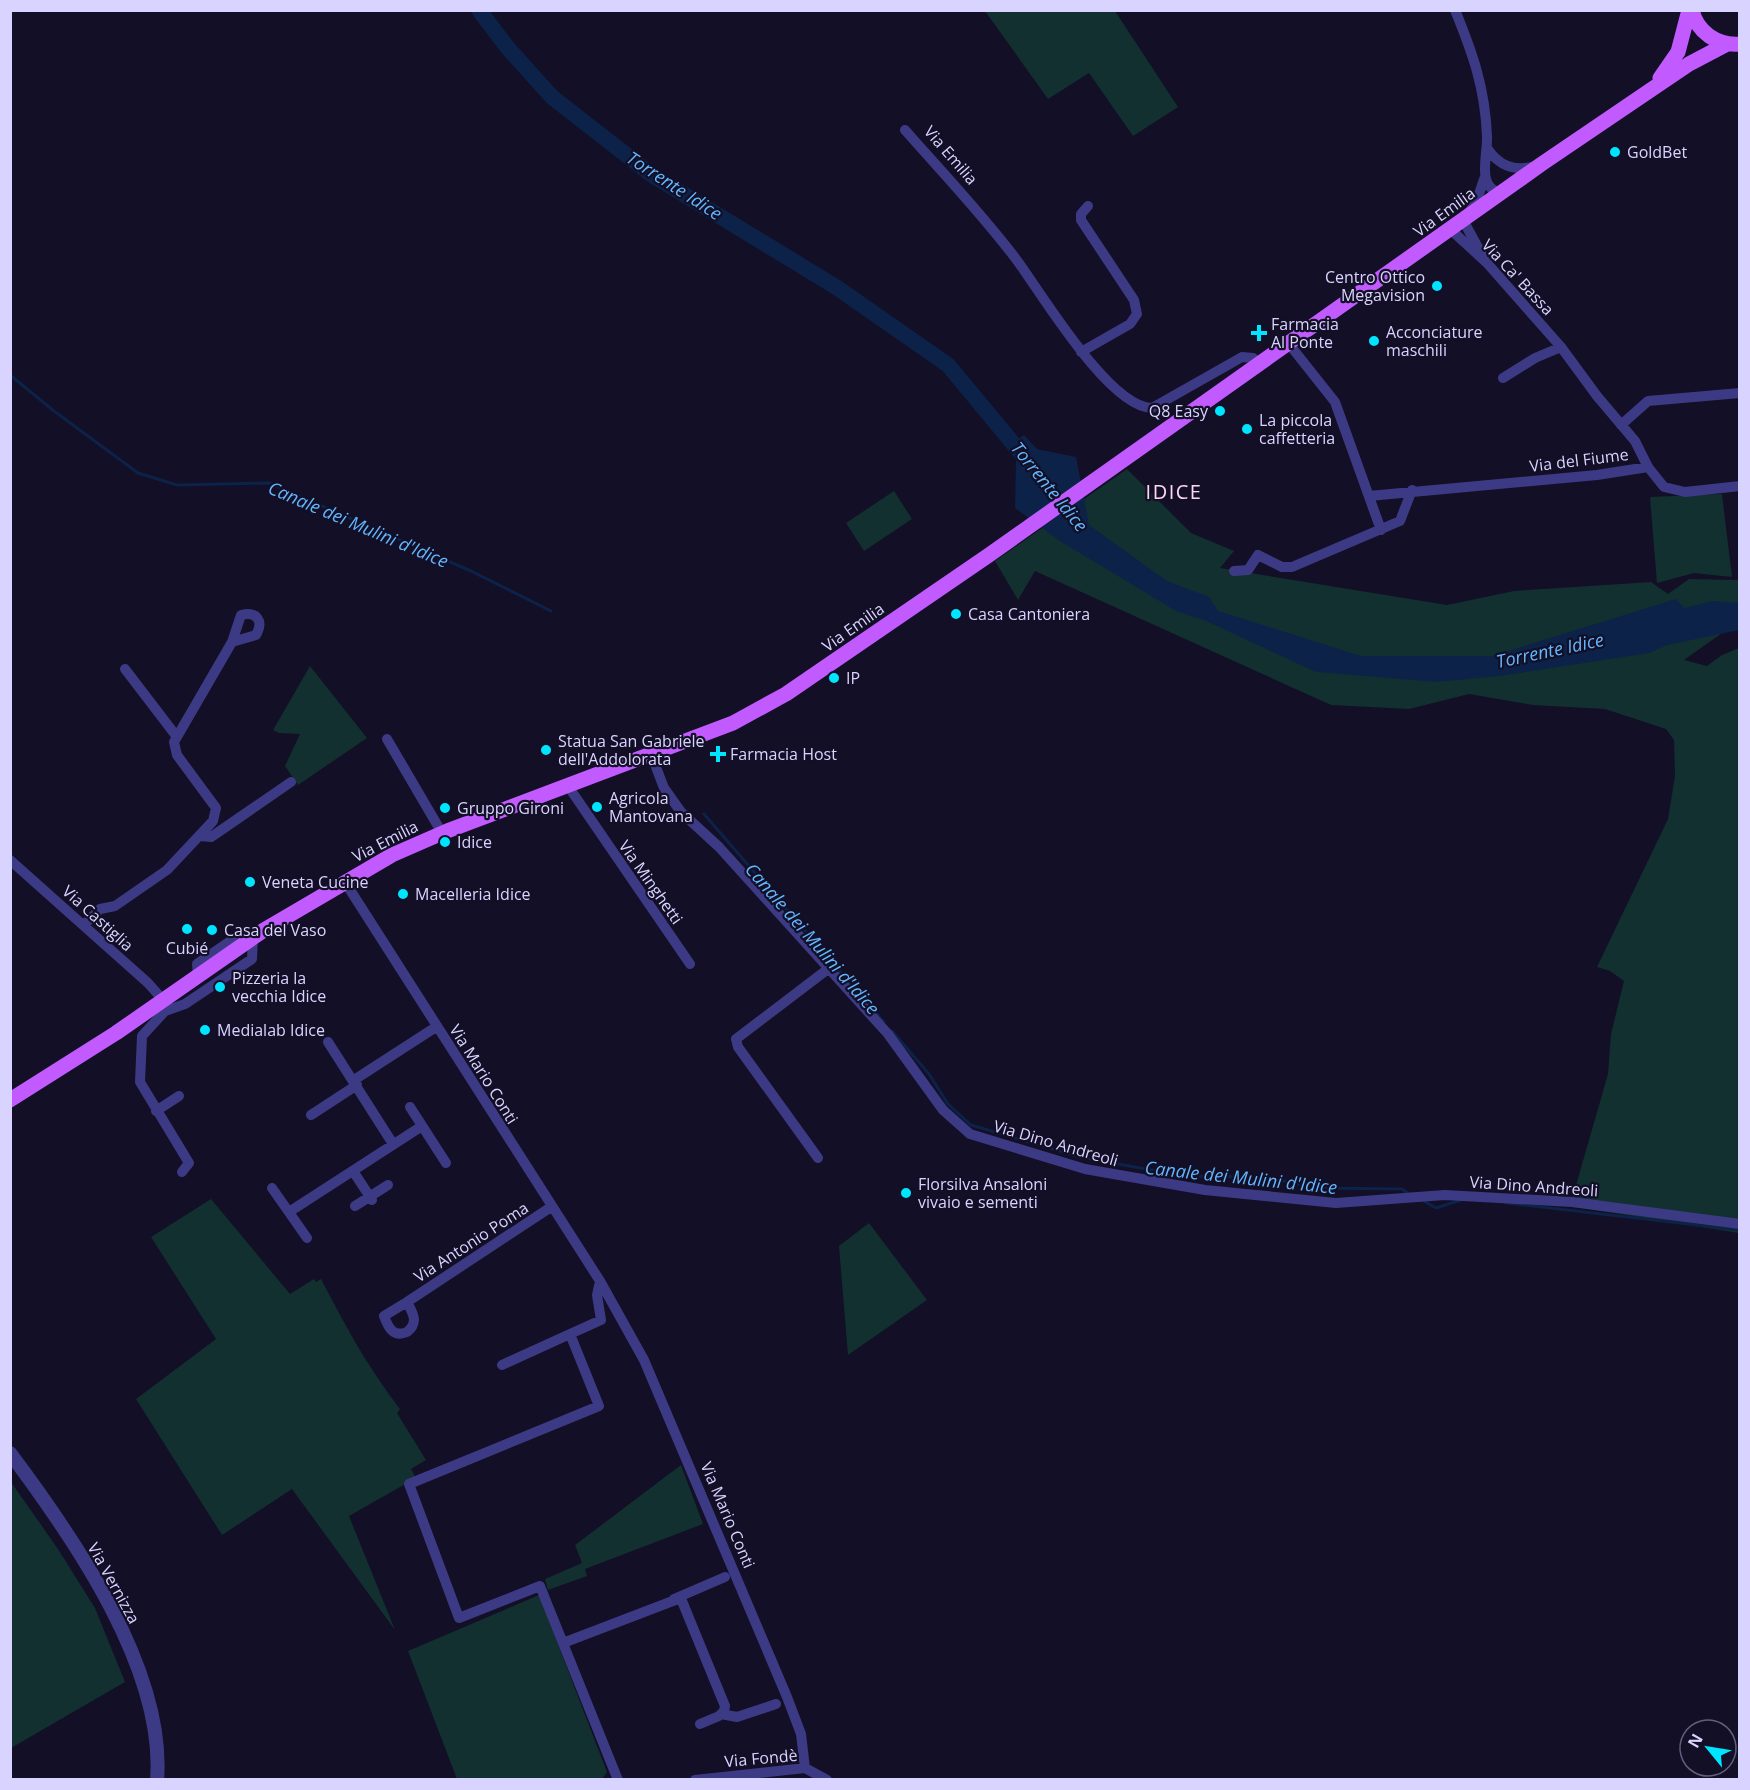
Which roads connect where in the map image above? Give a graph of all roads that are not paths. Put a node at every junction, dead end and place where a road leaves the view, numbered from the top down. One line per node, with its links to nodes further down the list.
1 (1455, 10): 6 (street)
2 (1691, 10): 3 (main road, Via Emilia); 4 (main road, Via Emilia)
3 (1733, 44): 4 (main road, Via Emilia)
4 (1650, 90): 7 (main road, Via Emilia)
5 (905, 130): 16 (street, Via Emilia)
6 (1487, 148): 7 (street); 8 (street)
7 (1543, 163): 9 (main road, Via Emilia)
8 (1484, 179): 9 (street); 11 (street)
9 (1500, 193): 11 (main road, Via Emilia)
10 (1088, 206): 16 (street)
11 (1463, 220): 12 (main road, Via Emilia); 13 (street, Via Ca' Bassa)
12 (1450, 230): 13 (street, Via Ca' Bassa); 14 (main road, Via Emilia)
13 (1487, 263): 15 (street, Via Ca' Bassa)
14 (1288, 344): 17 (main road, Via Emilia); 26 (street)
15 (1561, 346): 20 (street); 22 (street, Via Ca' Bassa)
16 (1081, 352): 18 (street, Via Emilia)
17 (1260, 364): 18 (street, Via Emilia); 19 (main road, Via Emilia)
18 (1223, 367): 19 (street)
19 (1244, 376): 33 (main road, Via Emilia)
20 (1503, 378)
21 (1740, 393): 22 (street)
22 (1621, 425): 23 (street, Via Ca' Bassa)
23 (1648, 467): 24 (street, Via del Fiume); 25 (street, Via del Fiume)
24 (1740, 486)
25 (1412, 490): 26 (street, Via del Fiume); 27 (street)
26 (1369, 496): 27 (street)
27 (1381, 530): 28 (street)
28 (1234, 572)
29 (232, 642): 31 (street)
30 (125, 669): 31 (street)
31 (177, 737): 37 (street)
32 (387, 739): 36 (street, Via Emilia)
33 (651, 754): 35 (main road, Via Emilia); 43 (street, Via Dino Andreoli)
34 (291, 782): 37 (street)
35 (568, 786): 36 (main road, Via Emilia); 42 (street, Via Minghetti)
36 (442, 833): 39 (main road, Via Emilia)
37 (200, 836): 40 (street)
38 (10, 860): 40 (street, Via Castiglia)
39 (345, 882): 41 (main road, Via Emilia); 45 (street, Via Mario Conti)
40 (84, 925): 44 (street, Via Castiglia)
41 (248, 940): 44 (main road, Via Emilia); 44 (street, Via Emilia)
42 (690, 964)
43 (828, 969): 57 (street); 67 (street, Via Dino Andreoli)
44 (164, 1005): 46 (main road, Via Emilia); 47 (street, Via Emilia)
45 (436, 1027): 49 (street); 65 (street, Via Mario Conti)
46 (116, 1033): 47 (street); 51 (main road, Via Emilia)
47 (140, 1042): 53 (street)
48 (328, 1042): 49 (street)
49 (355, 1083): 54 (street); 56 (street)
50 (179, 1096): 53 (street)
51 (10, 1100)
52 (410, 1107): 55 (street)
53 (156, 1111): 60 (street)
54 (311, 1115)
55 (422, 1126): 56 (street); 58 (street)
56 (393, 1144): 59 (street)
57 (818, 1158)
58 (446, 1163)
59 (353, 1171): 63 (street); 66 (street)
60 (182, 1172)
61 (388, 1185): 63 (street)
62 (272, 1188): 66 (street)
63 (371, 1198): 64 (street)
64 (355, 1206)
65 (551, 1207): 69 (street, Via Mario Conti); 70 (street, Via Antonio Poma)
66 (290, 1212): 68 (street)
67 (1740, 1224)
68 (307, 1238)
69 (600, 1281): 71 (street); 80 (street, Via Mario Conti)
70 (406, 1302)
71 (570, 1334): 72 (street); 76 (street)
72 (502, 1365)
73 (10, 1453): 81 (street, Via Vernizza)
74 (725, 1577): 75 (street)
75 (674, 1599): 76 (street); 78 (street)
76 (563, 1643): 82 (street)
77 (776, 1704): 78 (street)
78 (721, 1714): 79 (street)
79 (700, 1724)
80 (805, 1768): 83 (street, Via Fondè); 84 (street, Via Fondè)
81 (157, 1779)
82 (618, 1779)
83 (695, 1779)
84 (826, 1779)

